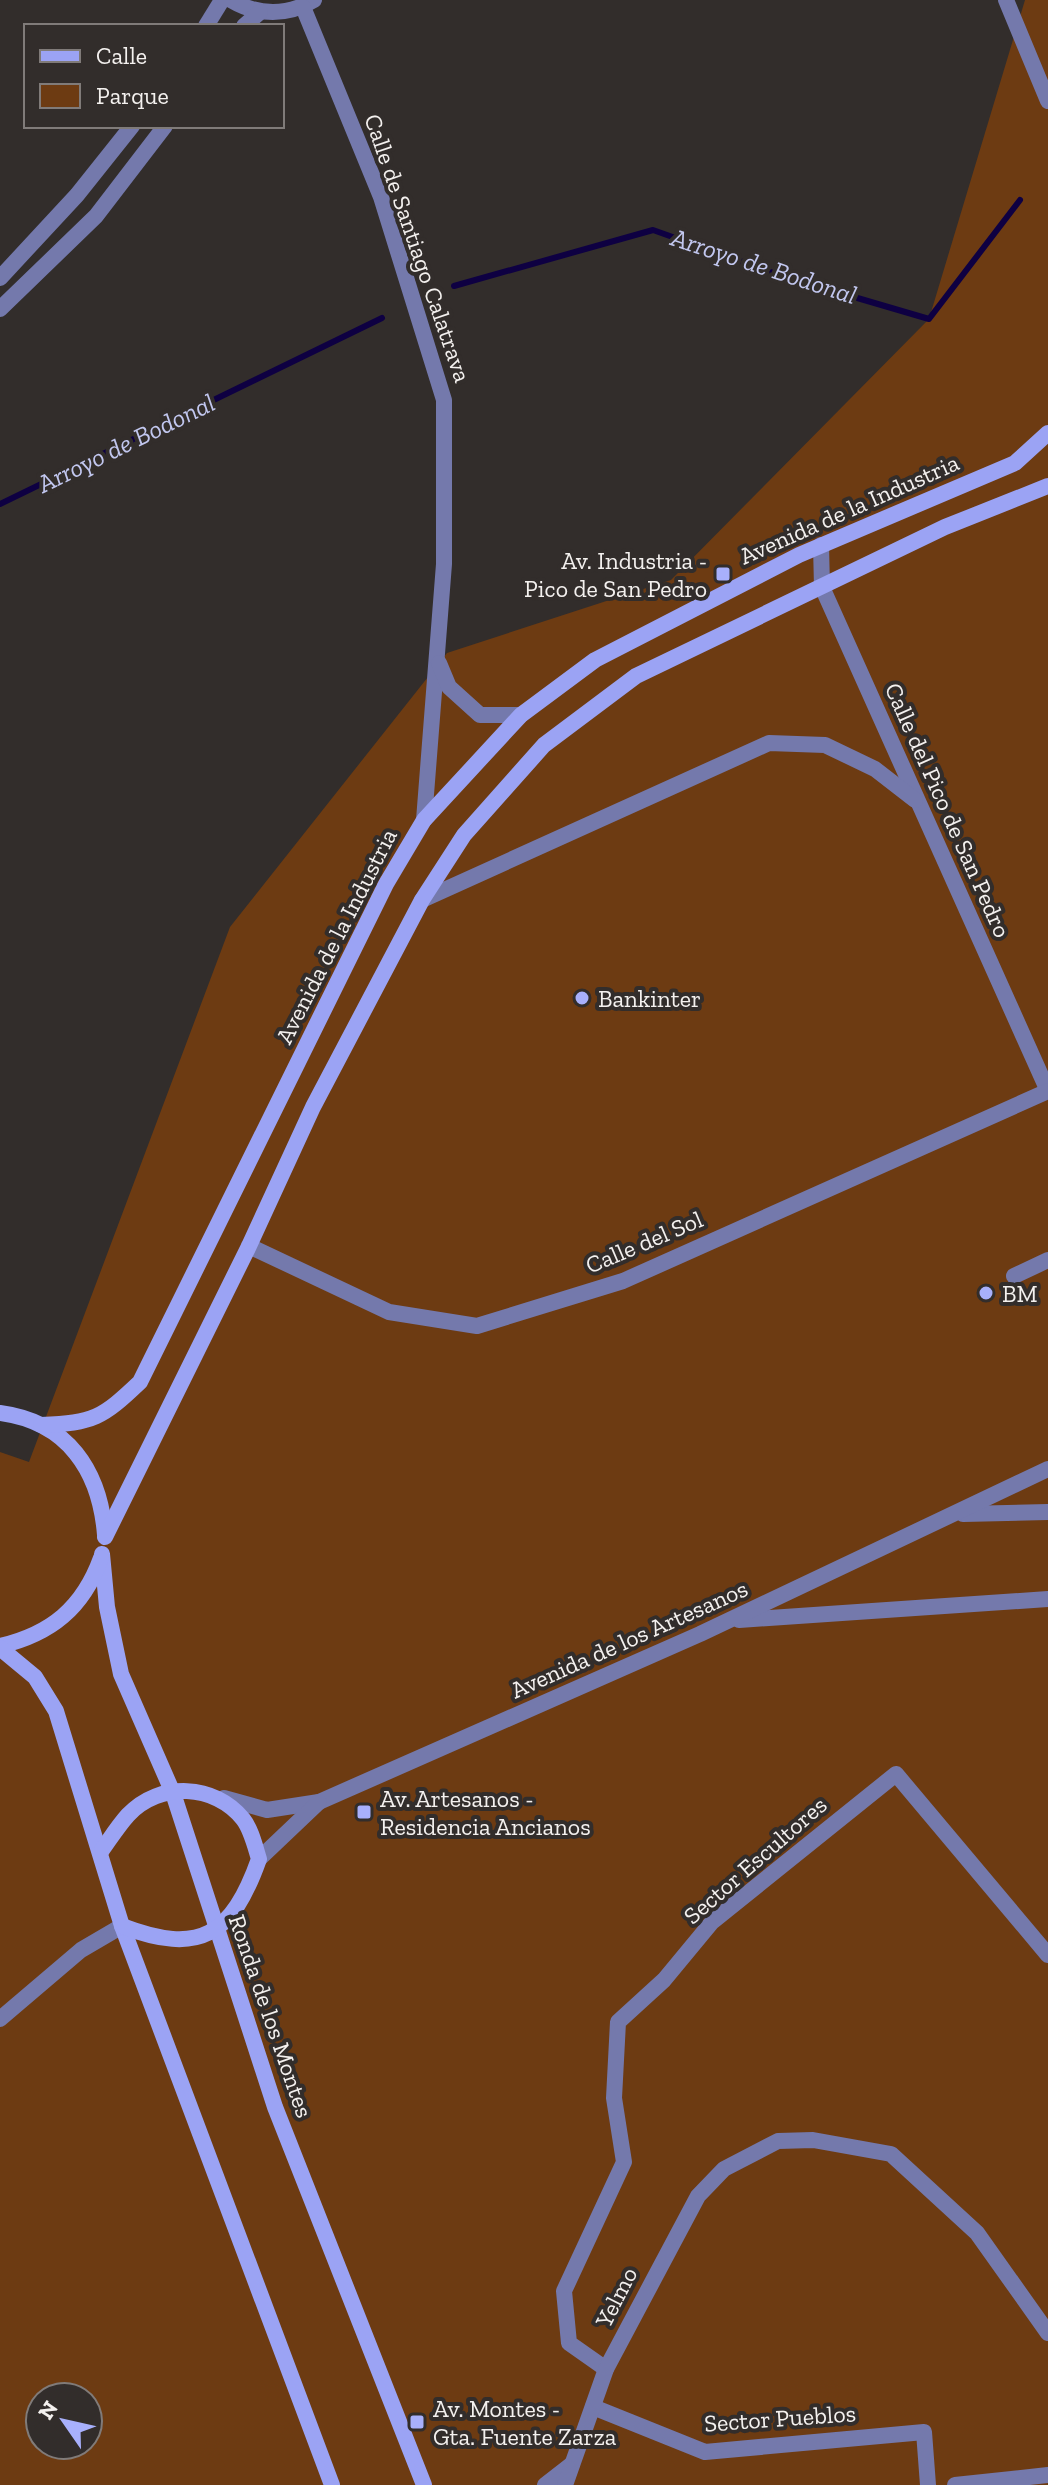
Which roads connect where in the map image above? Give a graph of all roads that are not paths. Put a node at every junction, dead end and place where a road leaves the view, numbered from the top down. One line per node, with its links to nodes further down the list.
1 (222, 0): 6 (street)
2 (231, 0): 5 (street)
3 (1006, 0): 8 (street)
4 (308, 3): 5 (street); 17 (street, Calle de Santiago Calatrava)
5 (260, 12): 7 (street)
6 (207, 24)
7 (246, 24)
8 (1048, 101)
9 (130, 128): 11 (street)
10 (163, 128): 12 (street)
11 (0, 278)
12 (0, 309)
13 (1048, 433): 15 (street, Avenida de la Industria)
14 (1048, 486): 16 (street)
15 (821, 545): 16 (street, Calle del Pico de San Pedro); 18 (street, Avenida de la Industria)
16 (822, 587): 19 (street, Calle del Pico de San Pedro); 21 (street)
17 (437, 658): 18 (street); 20 (street, Calle de Santiago Calatrava)
18 (521, 715): 20 (street, Avenida de la Industria)
19 (917, 801): 21 (street); 22 (street, Calle del Pico de San Pedro)
20 (424, 820): 27 (street, Avenida de la Industria)
21 (422, 900): 23 (street)
22 (1048, 1091): 23 (street, Calle del Sol)
23 (249, 1246): 31 (street)
24 (1048, 1260): 25 (street)
25 (1014, 1276)
26 (0, 1413): 27 (street)
27 (41, 1425): 31 (street, Ronda de los Montes)
28 (1048, 1469): 30 (street, Avenida de los Artesanos)
29 (1048, 1512): 30 (street, Avenida de los Artesanos)
30 (958, 1514): 33 (street, Avenida de los Artesanos)
31 (104, 1545): 34 (street); 35 (street, Ronda de los Montes)
32 (1048, 1599): 33 (street)
33 (730, 1620): 37 (street, Avenida de los Artesanos)
34 (0, 1647): 38 (street)
35 (173, 1793): 36 (street); 38 (street); 41 (street, Ronda de los Montes)
36 (224, 1798): 37 (street, Avenida de los Artesanos); 39 (street)
37 (319, 1802): 39 (street, Avenida de los Artesanos)
38 (102, 1850): 40 (street)
39 (259, 1859): 41 (street)
40 (122, 1926): 41 (street); 43 (street); 49 (street)
41 (216, 1930): 50 (street, Ronda de los Montes)
42 (1048, 1955): 45 (street, Sector Escultores)
43 (0, 2019)
44 (1048, 2333): 45 (street, Yelmo)
45 (606, 2369): 46 (street, Yelmo)
46 (593, 2407): 47 (street, Yelmo); 53 (street, Sector Pueblos)
47 (576, 2460): 51 (street); 52 (street, Yelmo)
48 (1048, 2475): 54 (street)
49 (332, 2485)
50 (424, 2485)
51 (545, 2485)
52 (565, 2485)
53 (928, 2485)
54 (955, 2485)

